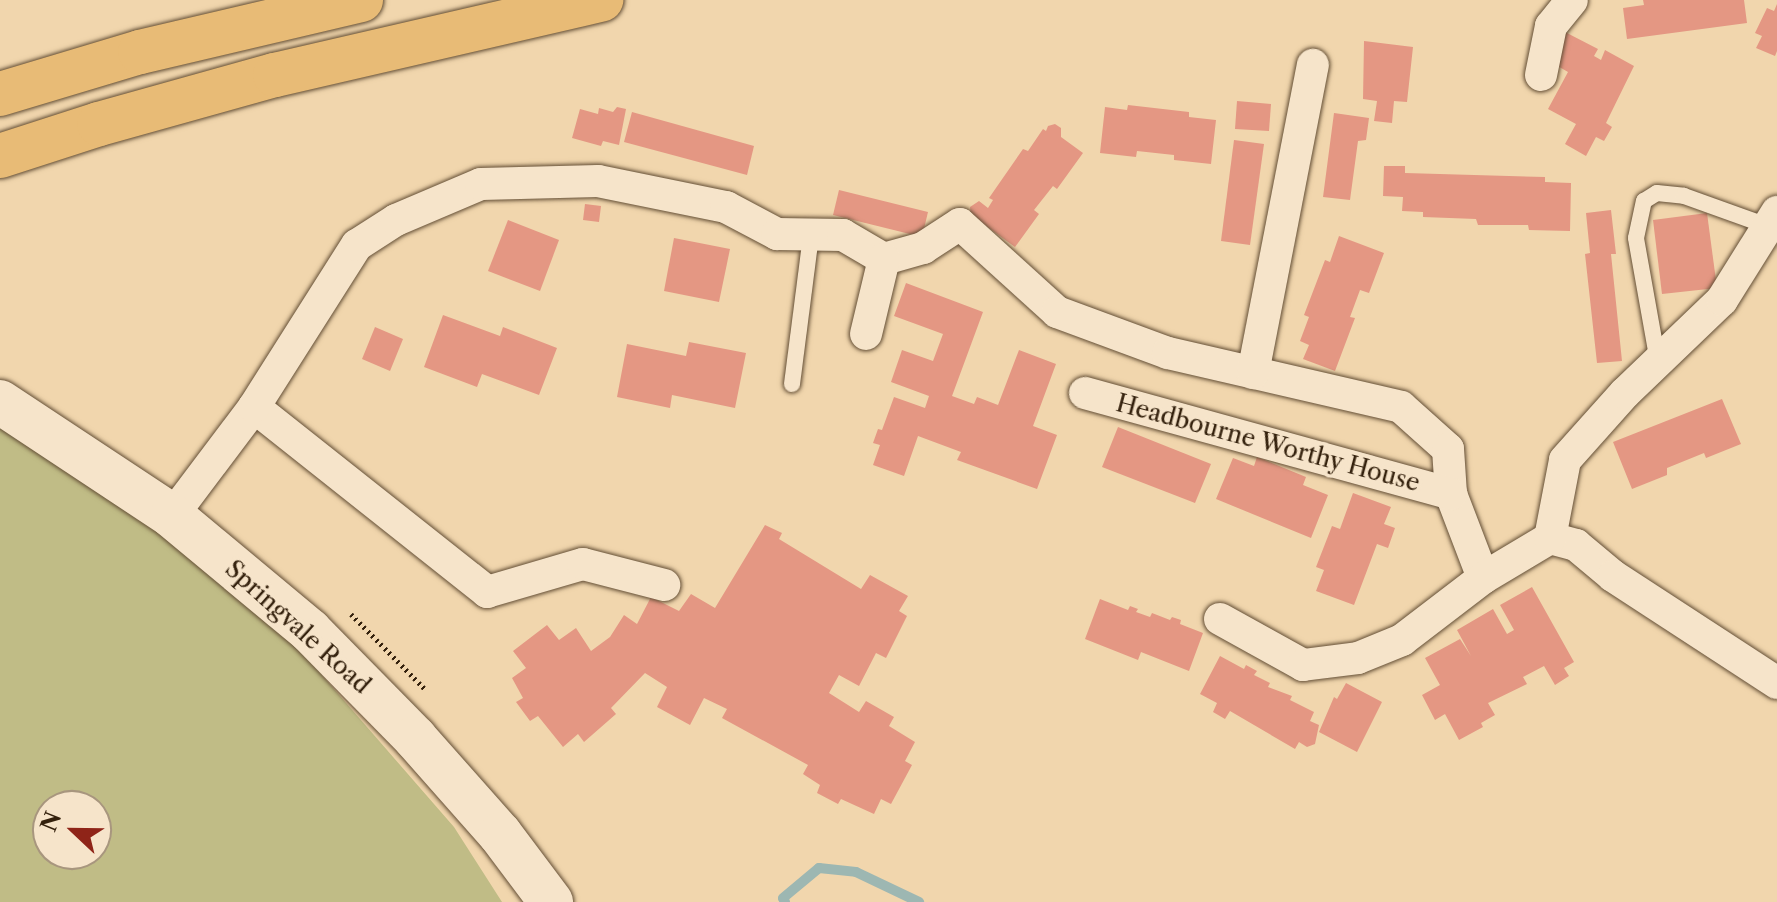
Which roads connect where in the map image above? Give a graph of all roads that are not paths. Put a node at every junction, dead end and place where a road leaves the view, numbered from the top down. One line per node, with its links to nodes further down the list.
1 (361, 0): 6 (highway)
2 (601, 0): 7 (highway)
3 (1572, 0): 5 (street)
4 (1313, 65): 13 (street)
5 (1541, 75)
6 (0, 94)
7 (0, 156)
8 (1773, 219): 12 (street); 12 (lane)
9 (811, 236): 10 (street); 14 (lane); 17 (street)
10 (884, 259): 11 (street); 13 (street, Headbourne Worthy House)
11 (866, 334)
12 (1658, 362): 20 (street)
13 (1253, 373): 18 (street, Headbourne Worthy House)
14 (792, 384)
15 (1085, 393): 18 (street, Headbourne Worthy House)
16 (0, 402): 19 (street, Springvale Road)
17 (254, 407): 19 (street); 22 (street)
18 (1451, 494): 21 (street, Headbourne Worthy House)
19 (172, 516): 25 (street, Springvale Road)
20 (1550, 538): 21 (street); 24 (street)
21 (1483, 578): 23 (street)
22 (664, 585)
23 (1220, 619)
24 (1777, 683)
25 (551, 902)

